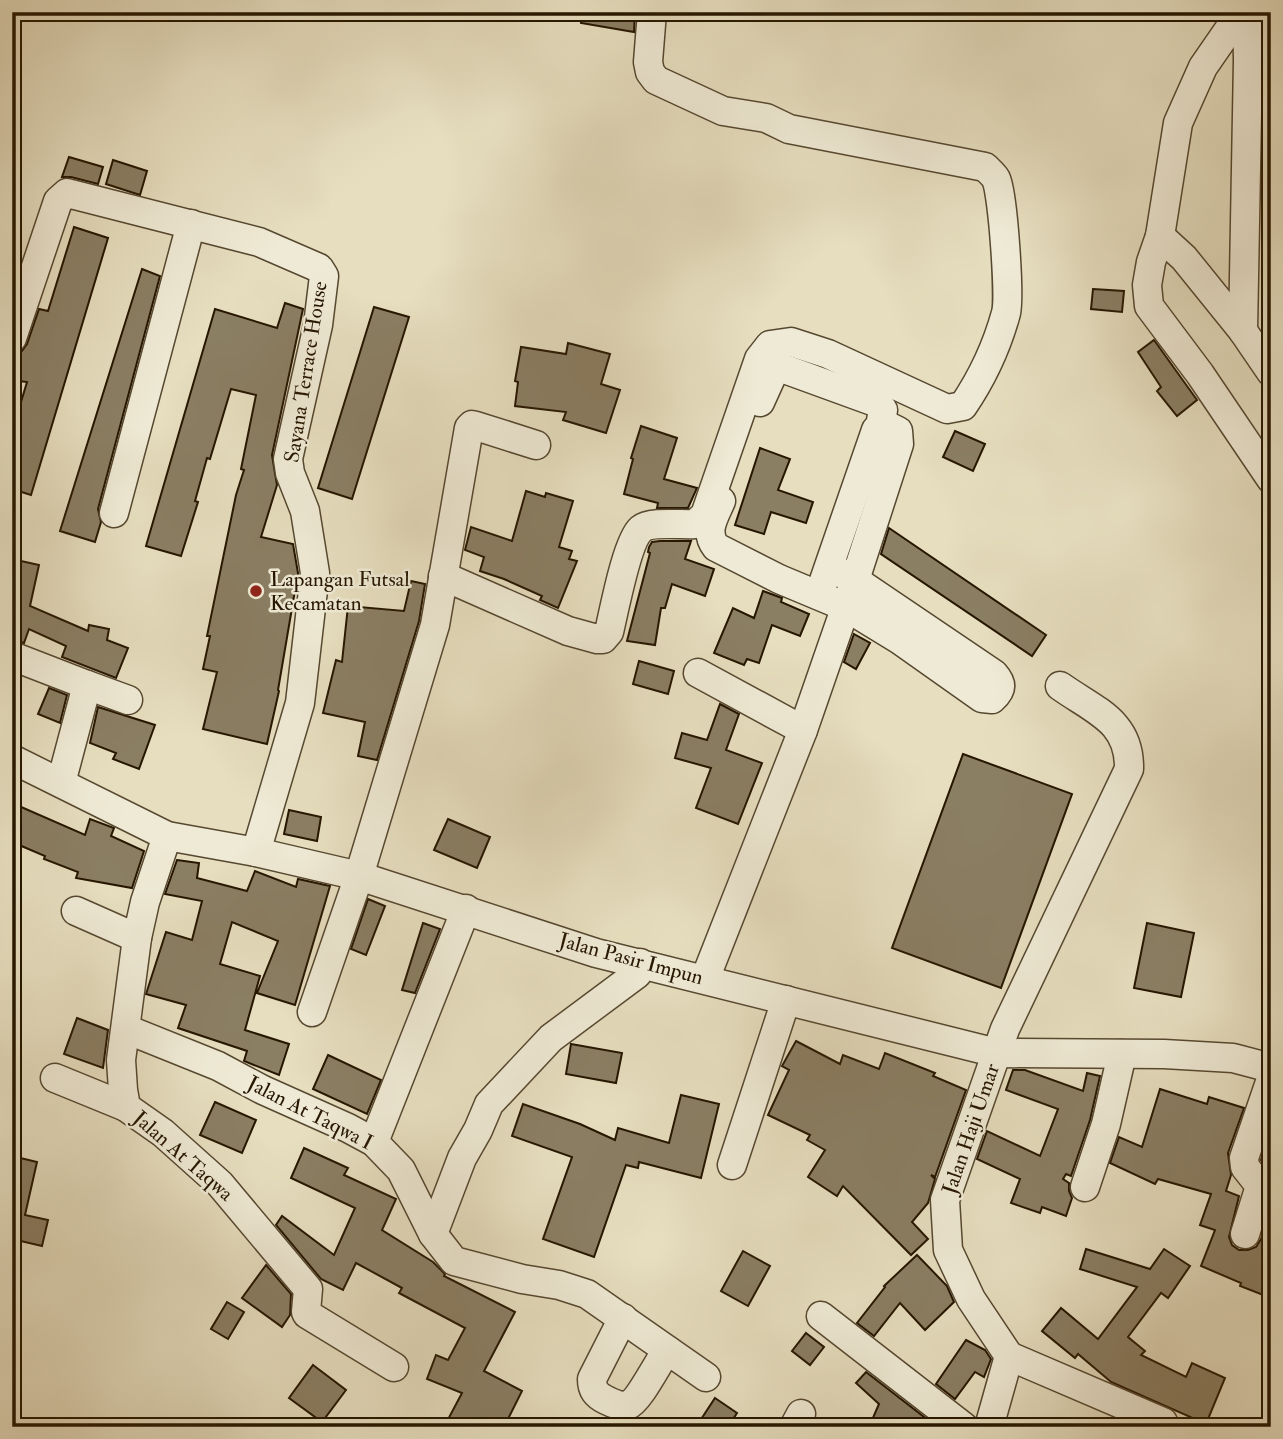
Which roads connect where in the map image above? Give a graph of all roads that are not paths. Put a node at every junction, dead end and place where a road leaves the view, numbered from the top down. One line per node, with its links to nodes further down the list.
1 (652, 12): 14 (street)
2 (1241, 12): 5 (street)
3 (1247, 12): 6 (street)
4 (191, 224): 7 (street, Sayana Terrace House); 12 (street); 27 (street, Sayana Terrace House)
5 (1160, 236): 6 (street); 11 (street)
6 (1242, 331): 8 (street)
7 (12, 338)
8 (1271, 372)
9 (880, 426): 13 (street); 15 (street); 16 (street)
10 (536, 445): 14 (street)
11 (1271, 479)
12 (114, 513)
13 (830, 567): 15 (street); 16 (street)
14 (443, 576): 28 (street)
15 (855, 580): 17 (street); 17 (street)
16 (819, 595): 17 (street)
17 (846, 607): 23 (street)
18 (12, 656): 20 (street)
19 (698, 673): 23 (street)
20 (87, 685): 22 (street); 25 (street)
21 (1060, 686): 37 (street, Jalan Haji Umar)
22 (128, 700)
23 (803, 730): 33 (street)
24 (12, 759): 25 (street, Jalan Pasir Impun)
25 (61, 783): 26 (street, Jalan Pasir Impun)
26 (167, 836): 27 (street, Jalan Pasir Impun); 31 (street, Jalan At Taqwa)
27 (256, 852): 28 (street, Jalan Pasir Impun)
28 (359, 876): 29 (street, Jalan Pasir Impun); 35 (street)
29 (466, 909): 32 (street, Jalan Pasir Impun); 43 (street)
30 (76, 911): 31 (street)
31 (137, 938): 36 (street, Jalan At Taqwa)
32 (640, 963): 33 (street, Jalan Pasir Impun); 46 (street)
33 (705, 979): 34 (street, Jalan Pasir Impun)
34 (786, 1000): 37 (street, Jalan Pasir Impun); 44 (street)
35 (312, 1012)
36 (127, 1029): 42 (street, Jalan At Taqwa); 43 (street, Jalan At Taqwa I)
37 (997, 1053): 38 (street, Jalan Pasir Impun); 51 (street, Jalan Haji Umar)
38 (1122, 1054): 39 (street, Jalan Pasir Impun); 45 (street)
39 (1271, 1068)
40 (55, 1078): 42 (street)
41 (1271, 1079): 47 (street)
42 (126, 1107): 52 (street, Jalan At Taqwa)
43 (374, 1142): 46 (street, Jalan At Taqwa I)
44 (732, 1165)
45 (1085, 1187)
46 (433, 1234): 49 (street, Jalan At Taqwa I)
47 (1245, 1234)
48 (821, 1315): 55 (street)
49 (624, 1318): 50 (street, Jalan At Taqwa I); 50 (street)
50 (667, 1350): 53 (street, Jalan At Taqwa I)
51 (1009, 1356): 54 (street); 56 (street)
52 (394, 1367)
53 (706, 1377)
54 (1163, 1422)
55 (964, 1427)
56 (989, 1427)

